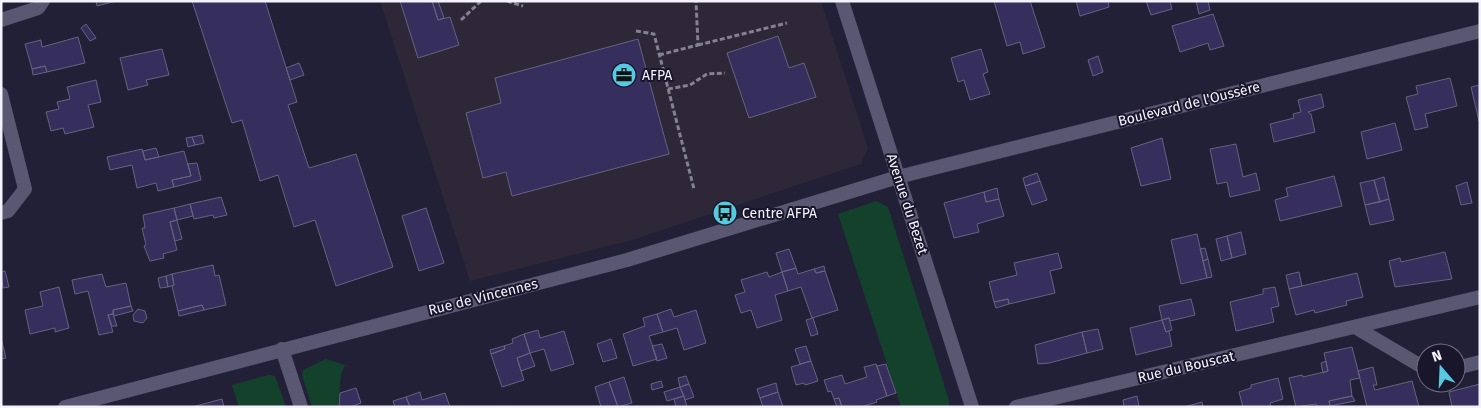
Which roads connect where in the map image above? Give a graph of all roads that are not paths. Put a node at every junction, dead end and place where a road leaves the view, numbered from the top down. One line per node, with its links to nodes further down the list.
1 (43, 1): 3 (street)
2 (842, 1): 6 (street, Avenue du Bezet)
3 (1, 20)
4 (1480, 31): 6 (street, Boulevard de l'Oussère)
5 (1, 94): 7 (street)
6 (898, 177): 10 (street, Rue de Vincennes); 16 (street, Avenue du Bezet)
7 (1, 213)
8 (1480, 297): 9 (street, Rue du Bouscat)
9 (1355, 327): 12 (street); 17 (street, Rue du Bouscat)
10 (282, 349): 14 (street, Rue de Vincennes); 15 (street)
11 (1480, 362): 13 (street)
12 (1416, 364)
13 (1466, 366)
14 (65, 407)
15 (301, 407)
16 (972, 407)
17 (1016, 407)

